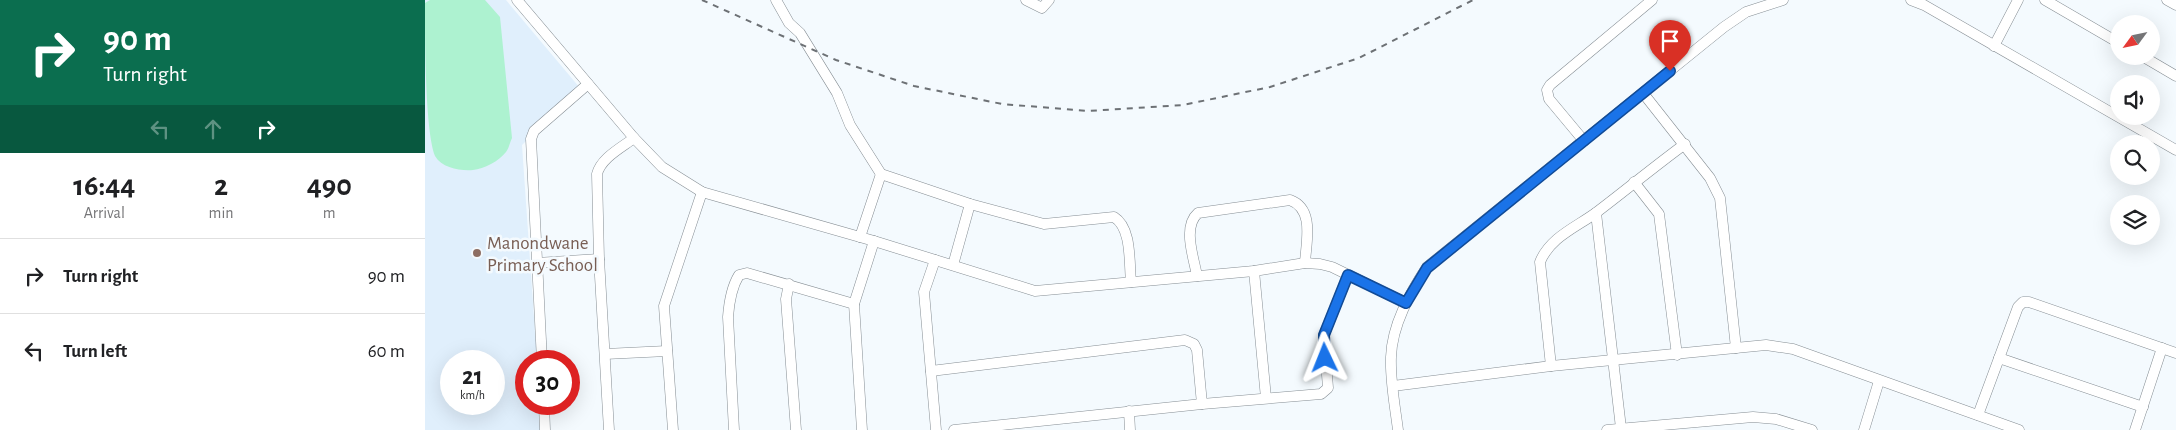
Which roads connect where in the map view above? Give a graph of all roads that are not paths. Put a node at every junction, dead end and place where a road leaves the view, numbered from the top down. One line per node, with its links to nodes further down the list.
1 (517, 0): 16 (street)
2 (776, 0): 22 (street)
3 (1026, 0): 4 (street)
4 (1049, 0)
5 (1652, 0): 19 (street)
6 (1911, 0): 13 (street)
7 (2018, 0): 13 (street)
8 (2045, 0): 12 (street)
9 (2167, 0): 11 (street)
10 (1777, 1): 17 (street)
11 (2176, 5)
12 (2110, 38)
13 (1994, 46): 21 (street)
14 (2157, 65): 15 (street)
15 (2176, 76)
16 (588, 84): 18 (street); 31 (street)
17 (1643, 93): 19 (street); 20 (street)
18 (634, 138): 24 (street); 29 (street)
19 (1584, 141): 39 (street)
20 (1685, 144): 23 (street); 41 (street)
21 (2176, 150)
22 (881, 174): 25 (street); 27 (street)
23 (1634, 182): 26 (street); 47 (street)
24 (703, 192): 27 (street); 44 (street)
25 (970, 204): 33 (street); 37 (street)
26 (1596, 213): 49 (street); 50 (street)
27 (860, 237): 28 (street)
28 (874, 241): 30 (street); 40 (street)
29 (599, 259): 31 (street); 46 (street)
30 (935, 260): 33 (street); 51 (street)
31 (537, 264): 43 (street)
32 (1305, 264): 34 (street); 35 (street); 36 (street)
33 (953, 265): 37 (street)
34 (1254, 271): 36 (street); 54 (street)
35 (1348, 275): 39 (street); 54 (street)
36 (1197, 276): 37 (street)
37 (1131, 282)
38 (789, 284): 40 (street); 64 (street); 65 (street)
39 (1406, 303): 53 (street)
40 (853, 304): 66 (street)
41 (1735, 348): 47 (street); 52 (street)
42 (2162, 348): 45 (street); 48 (street); 56 (street)
43 (541, 350)
44 (667, 351): 46 (street); 63 (street)
45 (2176, 353)
46 (605, 354): 62 (street)
47 (1677, 355): 49 (street)
48 (1999, 358): 56 (street); 59 (street)
49 (1614, 360): 50 (street); 60 (street)
50 (1551, 366): 53 (street)
51 (931, 371): 55 (street); 67 (street)
52 (1879, 381): 59 (street); 73 (street)
53 (1393, 386): 70 (street)
54 (1266, 398): 55 (street)
55 (1202, 404): 57 (street)
56 (2143, 407): 75 (street)
57 (1129, 411): 68 (street); 69 (street)
58 (544, 415): 61 (street)
59 (1978, 415): 74 (street)
60 (1621, 428): 71 (street); 72 (street)
61 (545, 430)
62 (609, 430)
63 (673, 430)
64 (734, 430)
65 (796, 430)
66 (862, 430)
67 (936, 430)
68 (954, 430)
69 (1130, 430)
70 (1398, 430)
71 (1607, 430)
72 (1813, 430)
73 (1864, 430)
74 (2019, 430)
75 (2135, 430)

